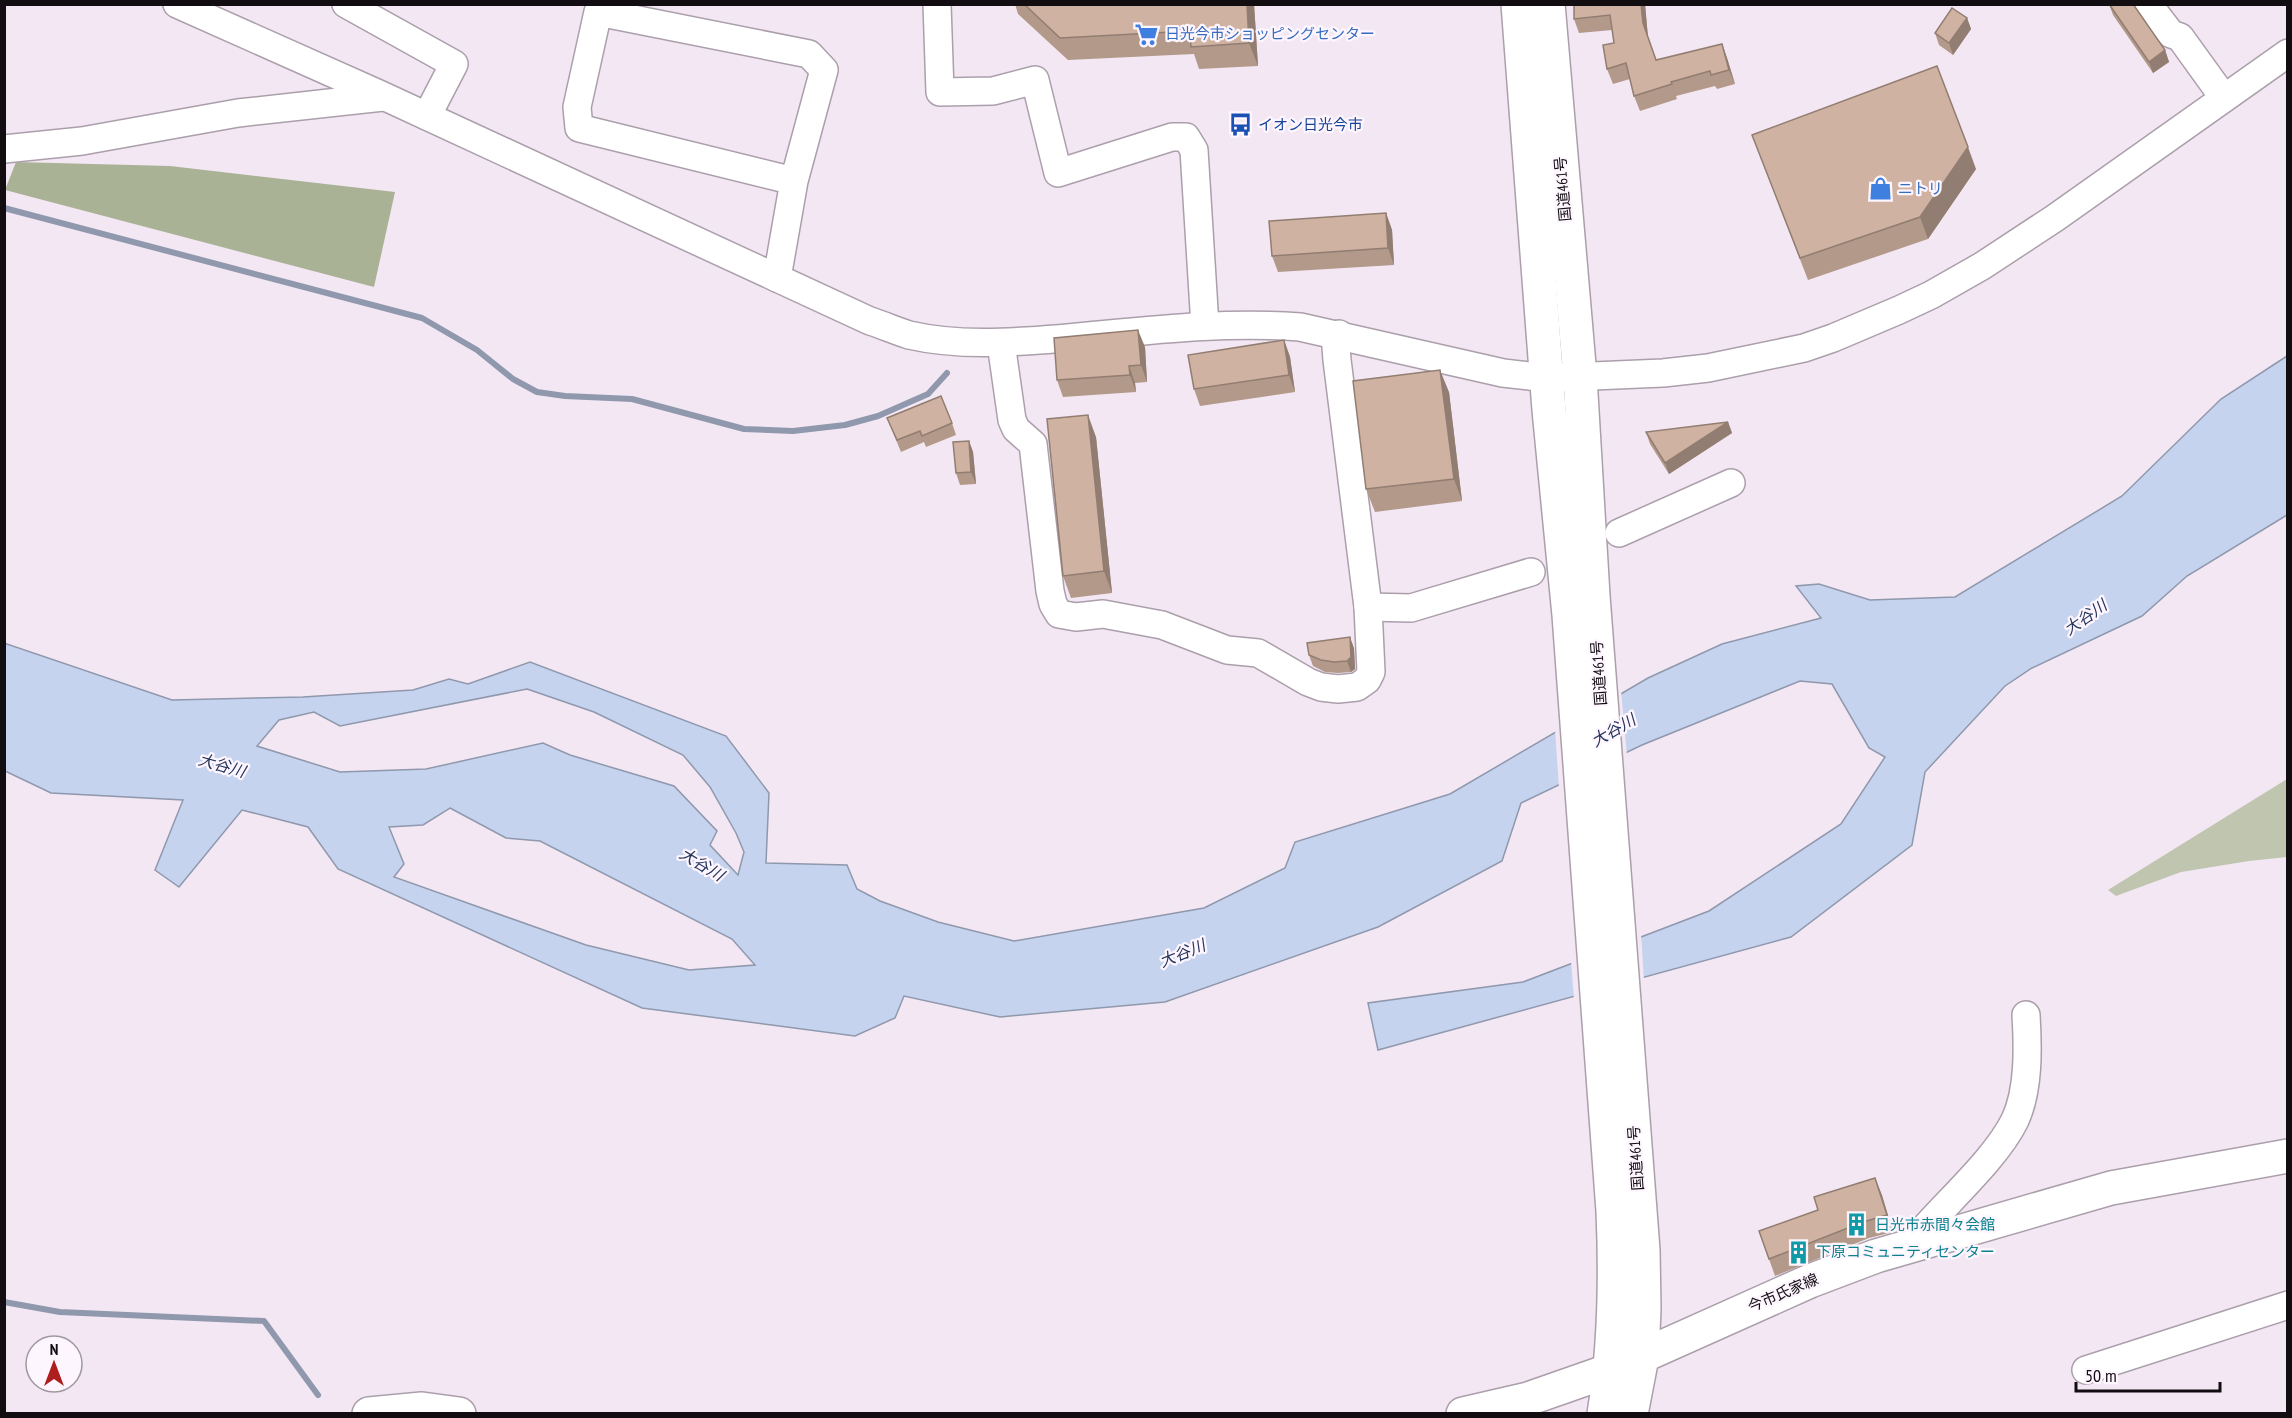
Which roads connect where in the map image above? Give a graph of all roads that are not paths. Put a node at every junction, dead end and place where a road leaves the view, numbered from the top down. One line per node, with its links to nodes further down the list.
1 (177, 4): 8 (street)
2 (346, 4): 10 (street)
3 (937, 4): 14 (street)
4 (1518, 4): 18 (main road, 国道461号)
5 (1548, 4): 17 (main road, 国道461号)
6 (2148, 4): 9 (street)
7 (2288, 53): 9 (street)
8 (384, 97): 10 (street); 11 (street)
9 (2224, 98): 17 (street)
10 (426, 116): 13 (street)
11 (4, 149)
12 (794, 181): 12 (street); 13 (street)
13 (777, 278): 16 (street)
14 (1205, 326): 15 (street); 16 (street)
15 (1339, 334): 18 (street); 23 (street)
16 (1000, 344): 23 (street)
17 (1580, 377): 18 (street); 22 (main road, 国道461号)
18 (1546, 378): 22 (main road, 国道461号)
19 (1731, 483): 20 (street)
20 (1619, 533)
21 (1531, 572): 23 (street)
22 (1581, 605): 26 (main road, 国道461号)
23 (1368, 607)
24 (2026, 1015): 27 (street)
25 (2288, 1156): 27 (main road, 今市氏家線)
26 (1626, 1206): 29 (main road, 国道461号); 30 (main road, 国道461号)
27 (1916, 1244): 29 (main road, 今市氏家線)
28 (2288, 1305): 31 (street)
29 (1642, 1357): 30 (main road, 今市氏家線); 36 (main road, 国道461号)
30 (1611, 1370): 34 (main road, 今市氏家線); 35 (main road, 国道461号)
31 (2086, 1370)
32 (369, 1413): 33 (main road)
33 (459, 1413)
34 (1462, 1413)
35 (1604, 1413)
36 (1631, 1413)

